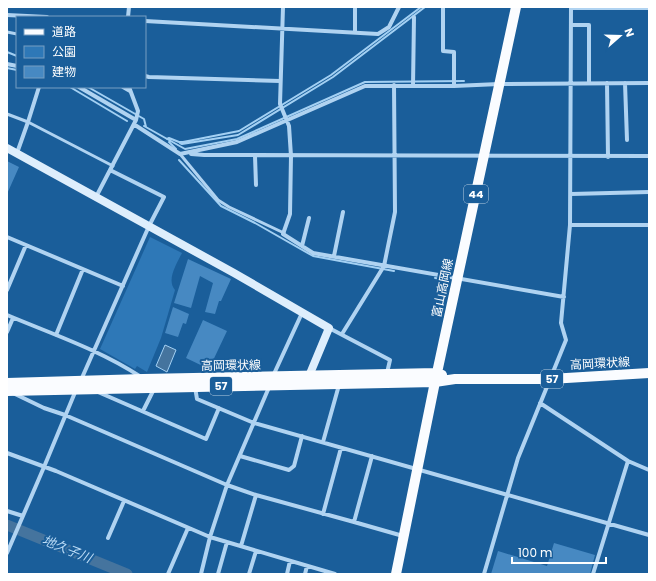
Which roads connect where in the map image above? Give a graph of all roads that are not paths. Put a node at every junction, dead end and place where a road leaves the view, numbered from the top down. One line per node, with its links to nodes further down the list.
1 (283, 7): 13 (street)
2 (355, 7): 14 (street)
3 (399, 7): 14 (street)
4 (443, 7): 17 (street)
5 (516, 7): 22 (main road, 富山高岡線 / 44)
6 (571, 7): 7 (street); 12 (street)
7 (649, 8)
8 (7, 15): 9 (street)
9 (27, 16)
10 (414, 17): 25 (street)
11 (146, 21): 13 (street)
12 (571, 25): 18 (street); 23 (street)
13 (282, 29): 14 (street); 16 (street)
14 (355, 33)
15 (146, 76): 16 (street)
16 (280, 81): 30 (street)
17 (454, 83): 22 (street); 25 (street)
18 (589, 83): 19 (street); 23 (street)
19 (607, 83): 20 (street); 43 (street)
20 (625, 83): 21 (street); 33 (street)
21 (649, 83)
22 (499, 84): 23 (street); 41 (main road, 富山高岡線 / 44)
23 (570, 84): 42 (street)
24 (394, 85): 25 (street); 30 (street); 40 (street)
25 (413, 86)
26 (39, 88): 31 (street)
27 (81, 88): 32 (street)
28 (130, 89): 32 (street)
29 (7, 114): 31 (lane)
30 (287, 118): 35 (street); 39 (street)
31 (28, 122): 36 (street); 45 (lane)
32 (136, 123): 37 (street); 45 (street)
33 (627, 140)
34 (7, 148): 36 (street)
35 (187, 153): 37 (street); 38 (street)
36 (17, 154): 49 (street)
37 (180, 154): 55 (lane)
38 (255, 156): 39 (street); 46 (street)
39 (291, 156): 40 (street); 55 (street)
40 (395, 156): 41 (street); 60 (street)
41 (484, 156): 42 (street); 62 (main road, 富山高岡線 / 44)
42 (570, 156): 43 (street); 48 (street)
43 (608, 156): 44 (street)
44 (649, 156)
45 (112, 168): 49 (street); 54 (street)
46 (256, 185)
47 (649, 192): 48 (street)
48 (571, 194): 52 (street)
49 (96, 197): 54 (street)
50 (343, 212): 59 (street)
51 (309, 218): 58 (street)
52 (570, 225): 53 (street); 65 (street)
53 (649, 225)
54 (149, 226): 63 (street); 66 (street)
55 (284, 233): 58 (street)
56 (7, 237): 57 (street)
57 (26, 245): 61 (street); 64 (street)
58 (302, 246): 59 (street)
59 (334, 256): 60 (street)
60 (383, 268): 62 (street); 71 (street)
61 (83, 269): 63 (street); 72 (street)
62 (458, 278): 65 (street); 76 (main road, 富山高岡線 / 44)
63 (123, 286): 73 (street)
64 (7, 290)
65 (564, 297): 78 (street)
66 (302, 312): 69 (street); 80 (street)
67 (7, 315): 68 (street)
68 (13, 318): 70 (street); 72 (street)
69 (329, 328): 71 (street); 79 (street)
70 (7, 332)
71 (342, 334): 75 (street)
72 (56, 336): 73 (street)
73 (94, 351): 77 (street); 82 (street)
74 (649, 374): 78 (main road, 高岡環状線 / 57)
75 (386, 375): 76 (main road, 高岡環状線 / 57); 79 (main road, 高岡環状線 / 57)
76 (436, 377): 78 (main road, 高岡環状線 / 57); 81 (main road, 高岡環状線 / 57); 100 (main road, 富山高岡線 / 44)
77 (143, 379): 80 (main road, 高岡環状線 / 57); 82 (main road, 高岡環状線 / 57)
78 (550, 379): 87 (street)
79 (310, 380): 80 (main road, 高岡環状線 / 57); 81 (main road, 高岡環状線 / 57)
80 (272, 381): 83 (main road, 高岡環状線 / 57); 91 (street)
81 (339, 384): 93 (street)
82 (78, 385): 85 (main road, 高岡環状線 / 57); 86 (main road, 高岡環状線 / 57); 90 (street)
83 (195, 386): 84 (main road, 高岡環状線 / 57); 88 (street)
84 (155, 387): 86 (main road, 高岡環状線 / 57); 89 (street)
85 (8, 388): 90 (street)
86 (91, 389): 89 (street)
87 (540, 403): 98 (street); 103 (street)
88 (220, 408): 89 (street); 91 (street)
89 (143, 412)
90 (65, 415): 99 (street); 102 (street)
91 (254, 423): 92 (street); 96 (street)
92 (302, 436): 93 (street); 96 (street)
93 (323, 442): 94 (street)
94 (342, 448): 97 (street); 107 (street)
95 (7, 453): 99 (street)
96 (240, 456): 102 (street)
97 (372, 456): 100 (street); 109 (street)
98 (628, 461): 101 (street); 110 (street)
99 (44, 467): 105 (street); 108 (street)
100 (418, 470): 103 (street); 113 (main road, 富山高岡線 / 44)
101 (649, 470)
102 (226, 485): 104 (street); 114 (street)
103 (507, 494): 110 (street); 131 (street)
104 (256, 496): 107 (street); 118 (street)
105 (124, 501): 111 (street); 115 (street)
106 (7, 510): 108 (street)
107 (323, 514): 109 (street)
108 (22, 517): 116 (street)
109 (354, 522): 113 (street)
110 (608, 524): 112 (street); 132 (street)
111 (188, 528): 114 (street); 123 (street)
112 (649, 535)
113 (404, 536): 130 (main road, 富山高岡線 / 44)
114 (210, 537): 117 (street); 124 (street)
115 (108, 538)
116 (10, 541): 120 (street)
117 (227, 542): 118 (street); 125 (street)
118 (241, 546): 119 (street)
119 (256, 551): 121 (street); 126 (street)
120 (7, 553)
121 (290, 561): 122 (street); 127 (street)
122 (307, 566): 128 (street); 129 (street)
123 (168, 574)
124 (201, 574)
125 (218, 574)
126 (250, 574)
127 (287, 574)
128 (305, 574)
129 (335, 574)
130 (396, 574)
131 (484, 574)
132 (593, 574)

